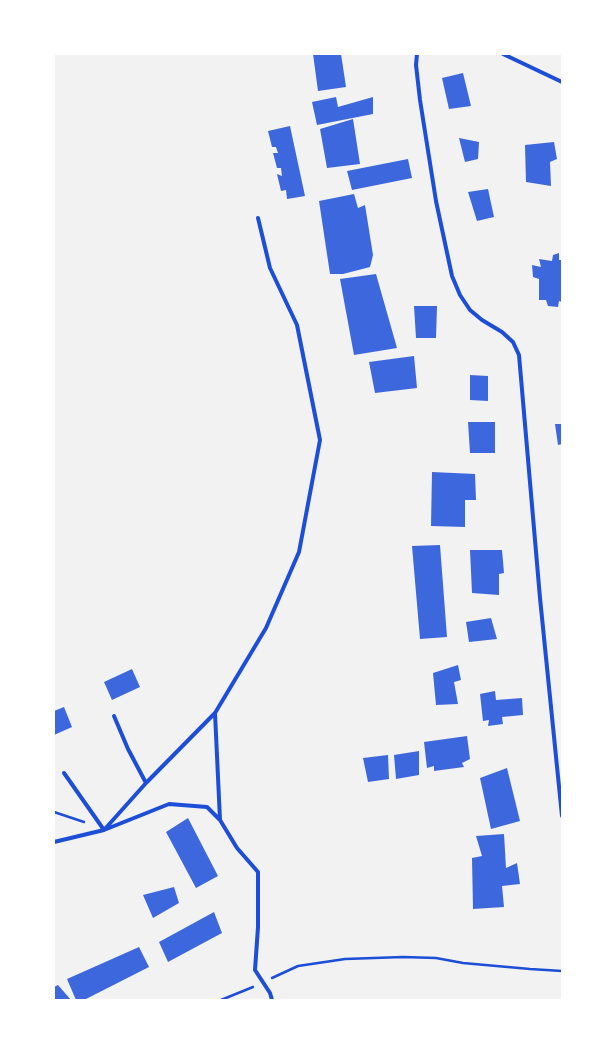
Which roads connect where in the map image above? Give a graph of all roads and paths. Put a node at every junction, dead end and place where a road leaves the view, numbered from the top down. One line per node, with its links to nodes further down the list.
1 (416, 54): 10 (street)
2 (503, 54): 3 (street)
3 (562, 82)
4 (258, 218): 5 (street)
5 (215, 713): 8 (street); 11 (street)
6 (114, 716): 8 (street)
7 (64, 773): 12 (street)
8 (146, 783): 12 (street)
9 (54, 812): 12 (path)
10 (562, 816)
11 (220, 820): 12 (street); 15 (street)
12 (104, 830): 13 (street)
13 (54, 842)
14 (562, 971): 15 (path)
15 (263, 982): 16 (path); 17 (street)
16 (221, 1000)
17 (272, 1000)

